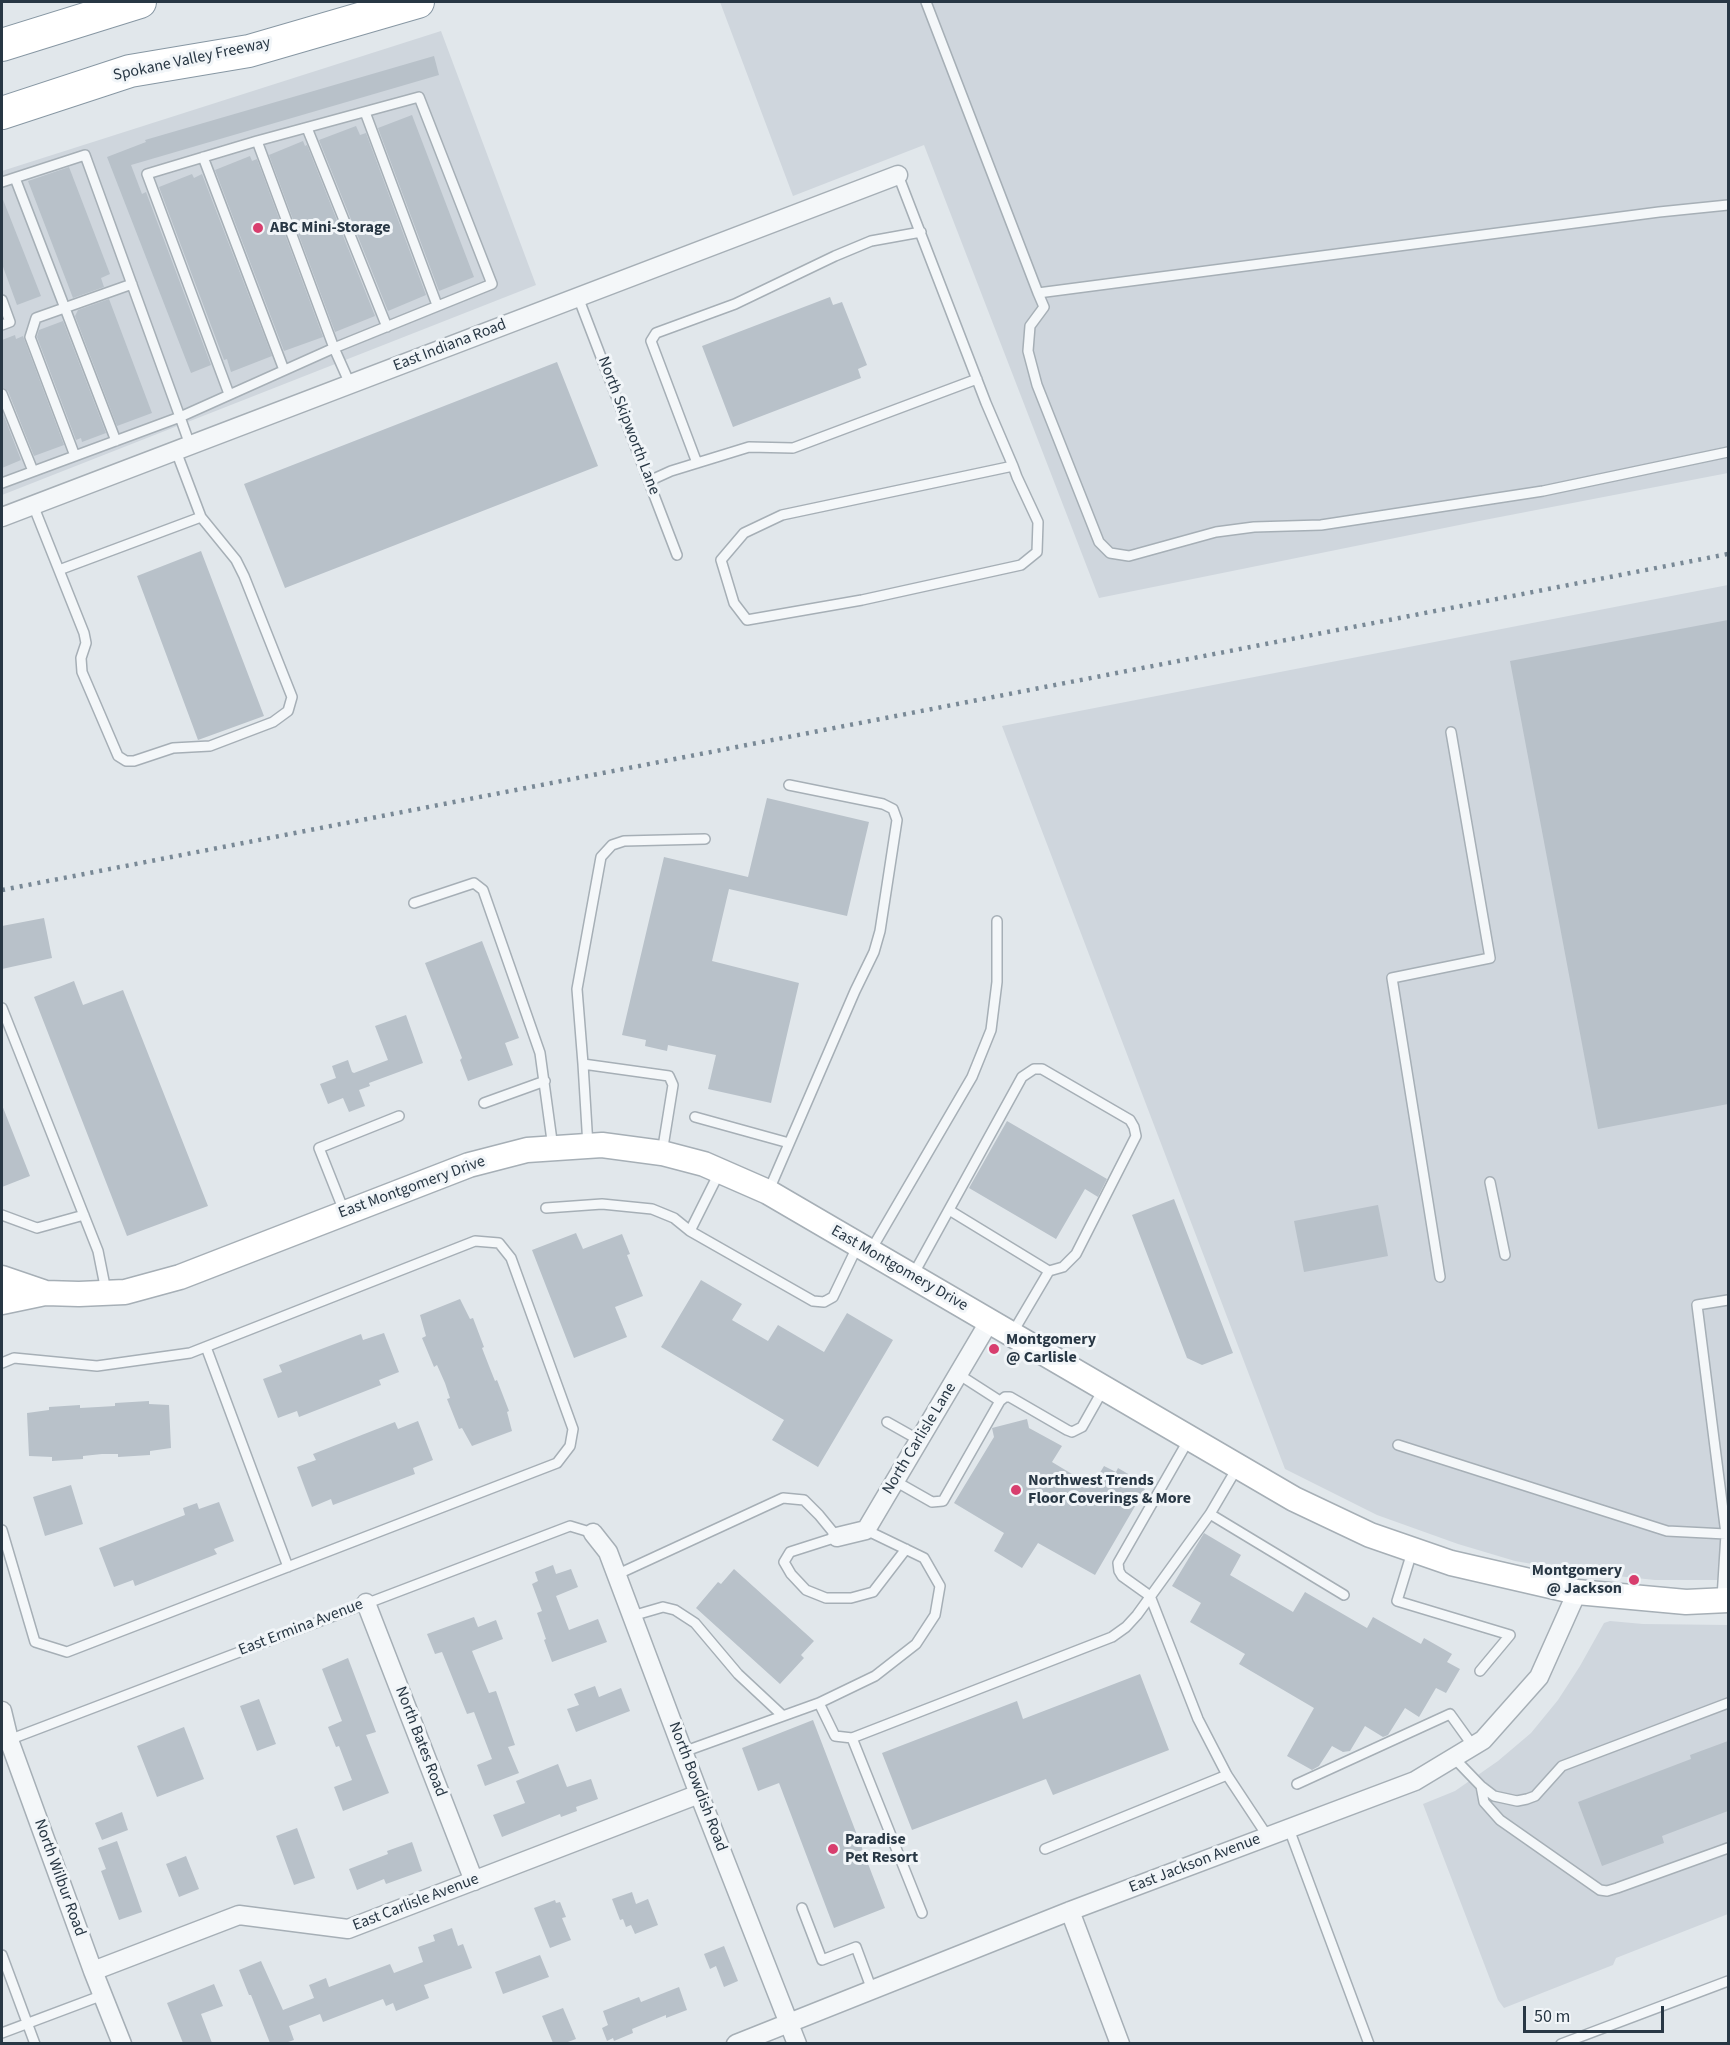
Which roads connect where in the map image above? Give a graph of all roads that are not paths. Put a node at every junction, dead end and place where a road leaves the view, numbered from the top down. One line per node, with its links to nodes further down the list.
1 (140, 2): 4 (highway)
2 (418, 2): 6 (highway, Spokane Valley Freeway)
3 (926, 2): 16 (lane)
4 (2, 45)
5 (365, 112): 7 (lane); 19 (lane); 19 (lane)
6 (2, 113)
7 (307, 128): 8 (lane); 22 (lane)
8 (257, 141): 9 (lane); 23 (lane)
9 (203, 157): 24 (lane); 28 (lane)
10 (898, 175): 14 (lane); 17 (street, East Indiana Road)
11 (15, 178): 12 (lane); 15 (lane); 20 (lane)
12 (2, 182)
13 (1728, 206): 16 (lane)
14 (921, 232): 25 (lane); 34 (lane)
15 (132, 284): 20 (lane); 29 (lane)
16 (1038, 293): 32 (lane)
17 (578, 297): 26 (street, East Indiana Road); 37 (lane, North Skipworth Lane)
18 (2, 300): 21 (lane)
19 (437, 305): 22 (lane)
20 (65, 307): 30 (lane); 33 (lane)
21 (2, 325)
22 (387, 327): 23 (lane)
23 (334, 348): 24 (lane); 26 (lane)
24 (284, 370): 28 (lane)
25 (977, 379): 34 (lane); 35 (lane)
26 (350, 384): 31 (street, East Indiana Road)
27 (2, 394): 36 (lane)
28 (229, 394): 29 (lane)
29 (180, 417): 30 (lane); 31 (lane)
30 (117, 441): 33 (lane)
31 (183, 448): 39 (street, East Indiana Road); 41 (lane)
32 (1728, 452)
33 (75, 456): 36 (lane)
34 (697, 463): 37 (lane)
35 (1013, 466): 35 (lane)
36 (33, 471): 38 (lane)
37 (649, 481): 42 (lane, North Skipworth Lane)
38 (2, 483)
39 (33, 506): 40 (street, East Indiana Road); 43 (lane)
40 (2, 517)
41 (201, 517): 43 (lane); 43 (lane)
42 (677, 555)
43 (59, 570)
44 (1451, 732): 72 (lane)
45 (789, 785): 55 (lane)
46 (705, 839): 50 (lane)
47 (414, 903): 51 (lane)
48 (998, 921): 68 (lane)
49 (2, 1008): 66 (lane)
50 (583, 1064): 56 (lane); 58 (lane)
51 (545, 1081): 52 (lane); 57 (lane)
52 (484, 1103)
53 (399, 1116): 64 (lane)
54 (695, 1117): 55 (lane)
55 (789, 1143): 61 (lane)
56 (588, 1146): 57 (main road, East Montgomery Drive); 58 (main road, East Montgomery Drive)
57 (554, 1148): 64 (main road, East Montgomery Drive)
58 (662, 1153): 59 (main road, East Montgomery Drive)
59 (720, 1171): 61 (main road, East Montgomery Drive); 67 (lane)
60 (1490, 1182): 69 (lane)
61 (768, 1192): 68 (main road, East Montgomery Drive)
62 (546, 1208): 67 (lane)
63 (949, 1210): 70 (lane); 70 (lane); 71 (lane)
64 (345, 1213): 75 (main road, East Montgomery Drive)
65 (2, 1215): 66 (lane)
66 (84, 1215): 75 (lane)
67 (690, 1231): 68 (lane)
68 (864, 1248): 71 (main road, East Montgomery Drive)
69 (1505, 1255)
70 (1049, 1271): 79 (lane)
71 (912, 1276): 78 (main road, East Montgomery Drive)
72 (1440, 1277)
73 (2, 1278): 74 (main road, East Montgomery Drive)
74 (45, 1293): 75 (main road, East Montgomery Drive); 77 (main road, East Montgomery Drive)
75 (107, 1294)
76 (1728, 1300): 95 (lane)
77 (2, 1302)
78 (989, 1322): 79 (main road, East Montgomery Drive); 82 (street, North Carlisle Lane)
79 (1011, 1335): 83 (main road, East Montgomery Drive)
80 (206, 1347): 81 (lane); 100 (lane); 100 (lane)
81 (2, 1364)
82 (958, 1374): 84 (lane); 87 (street, North Carlisle Lane)
83 (1104, 1388): 84 (lane); 86 (main road, East Montgomery Drive)
84 (1000, 1401): 90 (lane)
85 (887, 1422): 87 (lane)
86 (1190, 1438): 89 (main road, East Montgomery Drive); 104 (lane)
87 (919, 1440): 90 (street, North Carlisle Lane)
88 (1398, 1446): 95 (lane)
89 (1238, 1466): 91 (lane); 99 (main road, East Montgomery Drive)
90 (895, 1481): 93 (street, North Carlisle Lane)
91 (1210, 1514): 103 (lane); 104 (lane)
92 (2, 1530): 97 (lane)
93 (866, 1530): 96 (street); 98 (lane)
94 (593, 1533): 101 (street, North Bowdish Road); 106 (lane, East Ermina Avenue)
95 (1725, 1534): 105 (lane)
96 (837, 1537): 98 (lane); 101 (lane)
97 (3, 1543): 100 (lane)
98 (906, 1549): 109 (lane)
99 (1413, 1550): 102 (main road, East Montgomery Drive); 108 (lane)
100 (288, 1567)
101 (616, 1575): 107 (street, North Bowdish Road)
102 (1577, 1592): 105 (main road, East Montgomery Drive); 115 (street, East Jackson Avenue)
103 (1344, 1595)
104 (1150, 1596): 113 (lane); 118 (lane)
105 (1725, 1600)
106 (366, 1602): 114 (lane, East Ermina Avenue); 126 (street, North Bates Road)
107 (632, 1616): 112 (lane); 116 (street, North Bowdish Road)
108 (1480, 1671)
109 (819, 1703): 112 (lane); 113 (lane)
110 (1728, 1703): 120 (lane)
111 (2, 1711): 114 (street, North Wilbur Road)
112 (783, 1716): 116 (lane)
113 (852, 1738): 129 (lane)
114 (5, 1741): 131 (street, North Wilbur Road)
115 (1473, 1746): 117 (street, East Jackson Avenue); 119 (lane)
116 (683, 1752): 121 (street, North Bowdish Road)
117 (1454, 1758): 120 (lane); 122 (street, East Jackson Avenue)
118 (1227, 1775): 123 (lane); 125 (lane)
119 (1297, 1784)
120 (1481, 1786): 124 (lane)
121 (699, 1794): 126 (street, East Carlisle Avenue); 136 (street, North Bowdish Road)
122 (1289, 1829): 123 (street, East Jackson Avenue); 143 (lane)
123 (1268, 1837): 128 (street, East Jackson Avenue)
124 (1728, 1848)
125 (1045, 1849)
126 (474, 1881): 131 (street, East Carlisle Avenue)
127 (802, 1908): 133 (lane)
128 (1070, 1911): 133 (street, East Jackson Avenue); 142 (street)
129 (922, 1913)
130 (2, 1954): 135 (lane)
131 (93, 1971): 134 (street, North Wilbur Road)
132 (1728, 1981): 144 (lane)
133 (872, 1990): 136 (street, East Jackson Avenue)
134 (103, 1995): 135 (lane); 139 (street, North Wilbur Road)
135 (27, 2023): 137 (lane); 138 (lane)
136 (789, 2024): 140 (street, East Jackson Avenue); 141 (street, North Bowdish Road)
137 (2, 2033)
138 (35, 2043)
139 (122, 2043)
140 (736, 2043)
141 (797, 2043)
142 (1120, 2043)
143 (1369, 2043)
144 (1561, 2043)

